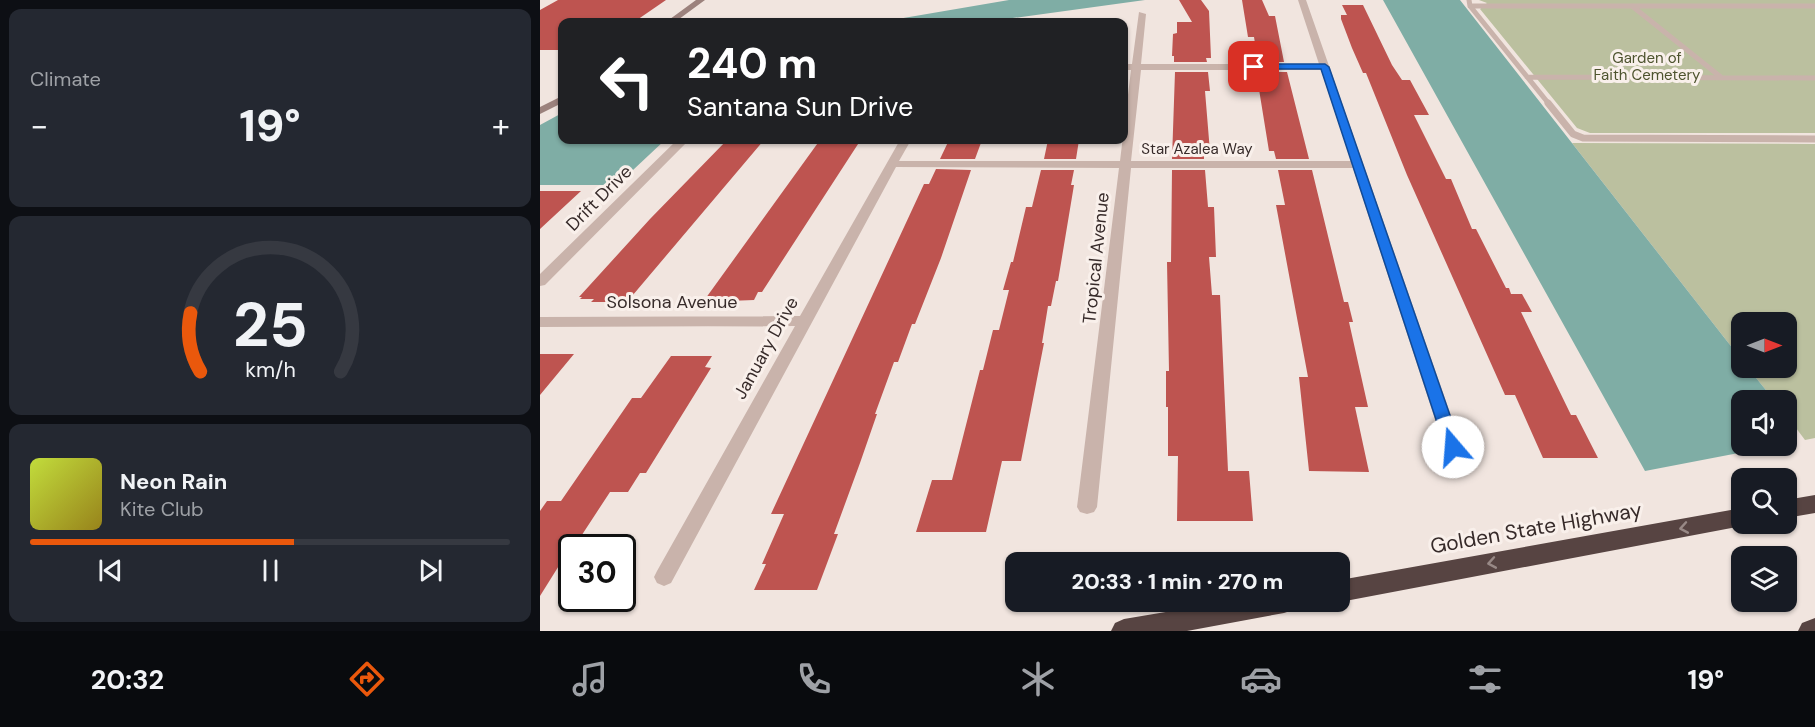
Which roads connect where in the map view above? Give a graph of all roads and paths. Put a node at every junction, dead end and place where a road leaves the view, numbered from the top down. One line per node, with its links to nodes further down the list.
1 (701, 0): 7 (street)
2 (1302, 0): 9 (street)
3 (1469, 3): 4 (lane); 10 (lane)
4 (1632, 6): 5 (lane); 11 (lane)
5 (1815, 6)
6 (1142, 14): 8 (street, Tropical Avenue)
7 (676, 18)
8 (1130, 67): 9 (street); 13 (street, Tropical Avenue)
9 (1325, 67): 22 (street)
10 (1527, 77): 11 (lane); 16 (lane)
11 (1722, 78): 12 (lane)
12 (1815, 78)
13 (1128, 99)
14 (558, 101): 15 (street)
15 (540, 111)
16 (1815, 139)
17 (679, 144): 23 (street, Drift Drive)
18 (903, 144): 20 (street, January Drive)
19 (1125, 144): 21 (street, Tropical Avenue)
20 (891, 164): 21 (street, Star Azalea Way); 24 (street, January Drive)
21 (1124, 164): 22 (street, Star Azalea Way); 28 (street, Tropical Avenue)
22 (1359, 165): 26 (street)
23 (540, 282)
24 (803, 321): 25 (street, Solsona Avenue); 31 (street, January Drive)
25 (540, 322)
26 (1453, 447)
27 (1813, 504): 29 (highway)
28 (1087, 507)
29 (1797, 507)
30 (1731, 519): 32 (highway, Golden State Highway, one-way to 32)
31 (664, 577)
32 (1350, 589)
33 (1229, 612): 34 (highway)
34 (1124, 631)

